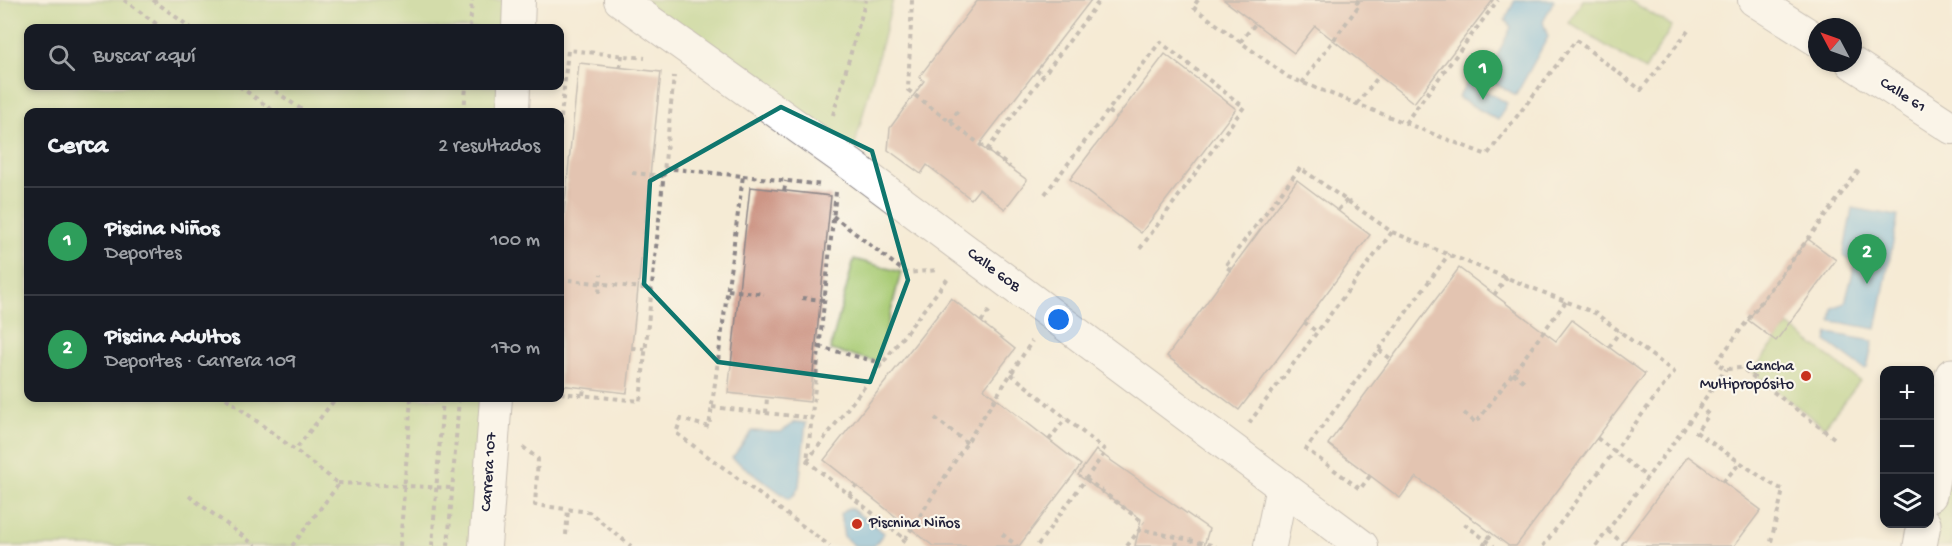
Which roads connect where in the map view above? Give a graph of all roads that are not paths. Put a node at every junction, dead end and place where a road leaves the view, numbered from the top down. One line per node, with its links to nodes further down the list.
1 (519, 0): 4 (street)
2 (620, 0): 13 (street, Calle 60B)
3 (1754, 0): 5 (street)
4 (518, 24)
5 (1808, 34)
6 (1862, 70): 9 (street, Calle 61)
7 (514, 90): 8 (street)
8 (513, 108)
9 (1952, 128)
10 (1952, 375): 12 (street)
11 (496, 402): 15 (street, Carrera 107)
12 (1933, 474)
13 (1282, 486): 16 (street); 17 (street, Calle 60B)
14 (1923, 528): 18 (street)
15 (485, 546)
16 (1270, 546)
17 (1362, 546)
18 (1920, 546)

